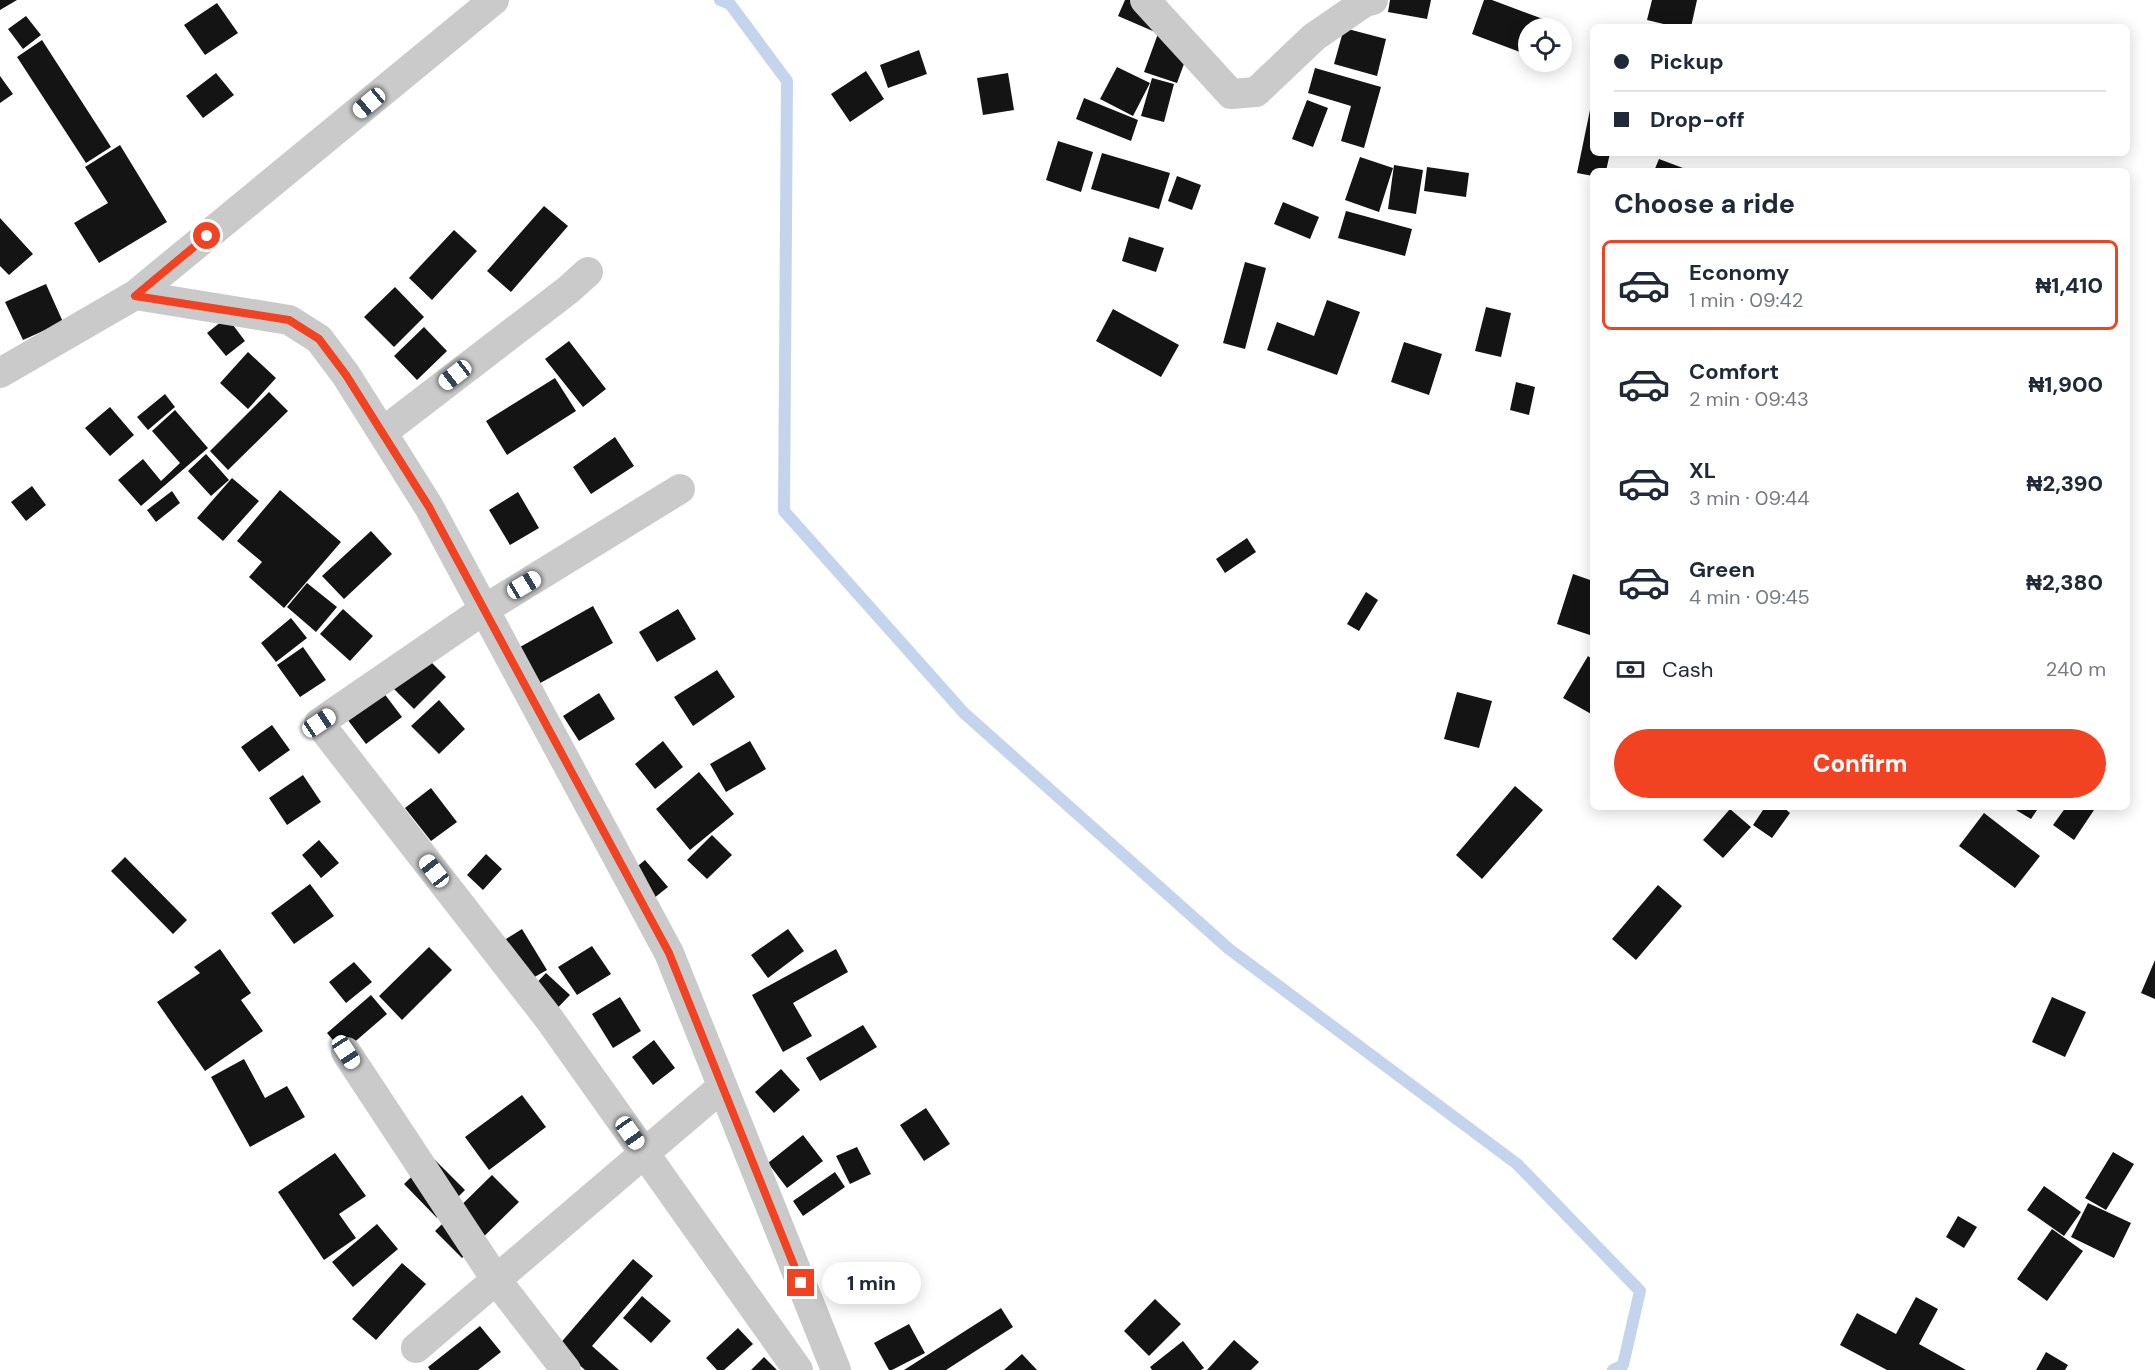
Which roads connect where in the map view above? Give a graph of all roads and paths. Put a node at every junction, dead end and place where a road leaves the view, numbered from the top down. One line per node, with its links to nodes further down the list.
1 (494, 0): 5 (street)
2 (1145, 0): 3 (street)
3 (1373, 0)
4 (588, 272): 7 (street)
5 (135, 296): 6 (street); 7 (street)
6 (0, 373)
7 (383, 432): 9 (street)
8 (680, 489): 9 (street)
9 (485, 609): 11 (street); 12 (street)
10 (346, 1052): 13 (street)
11 (722, 1087): 12 (street); 17 (street)
12 (644, 1152): 13 (street); 16 (street)
13 (497, 1281): 14 (street); 15 (street)
14 (416, 1348)
15 (566, 1370)
16 (798, 1370)
17 (836, 1370)

